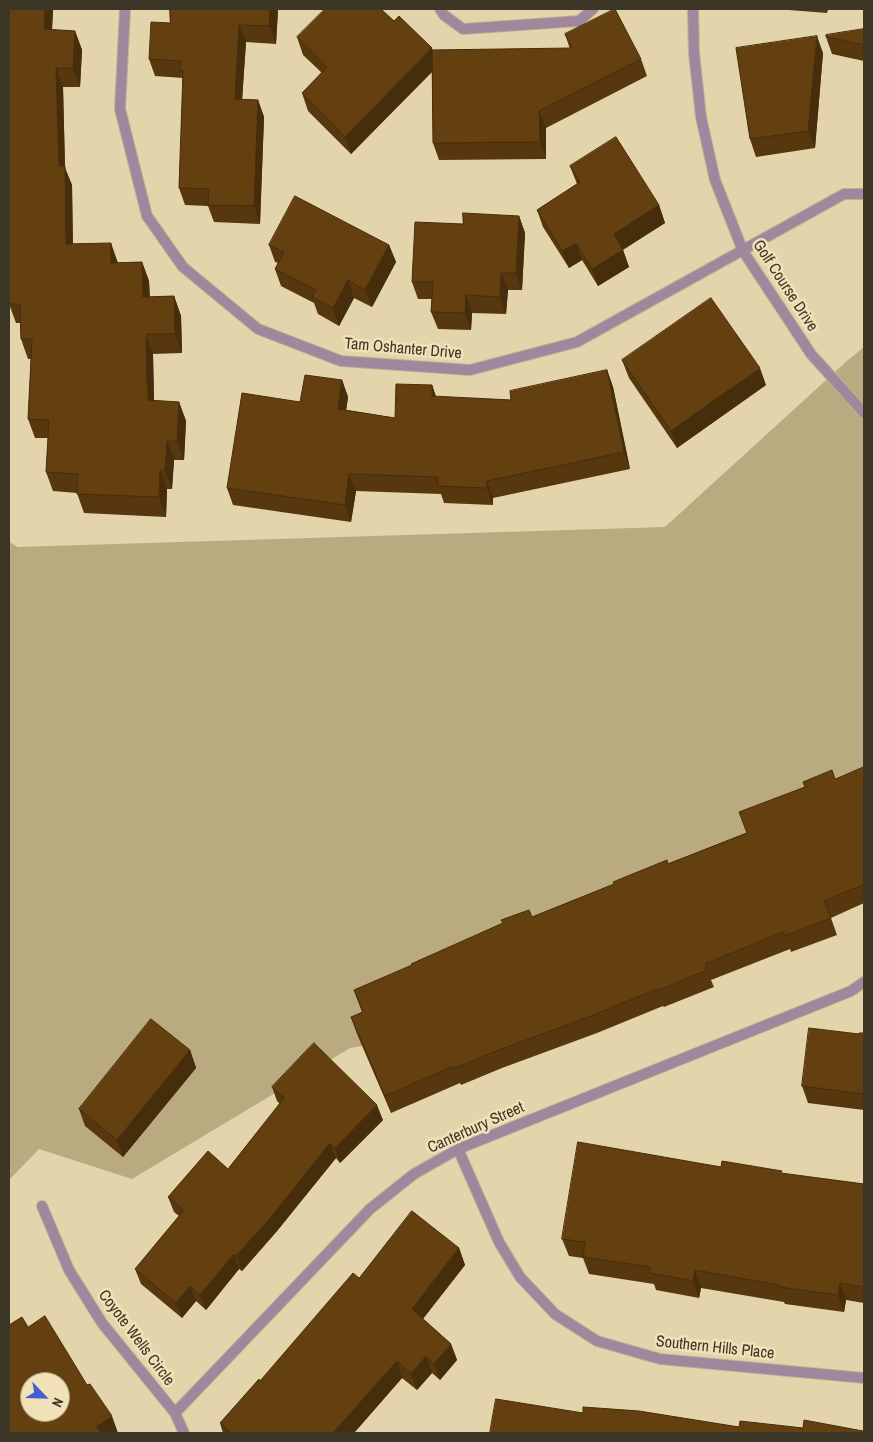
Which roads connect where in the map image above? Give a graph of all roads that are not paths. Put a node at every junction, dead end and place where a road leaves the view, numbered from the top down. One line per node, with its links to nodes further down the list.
1 (124, 9): 6 (street, Tam Oshanter Drive)
2 (440, 9): 3 (street)
3 (593, 9)
4 (693, 9): 6 (street, Golf Course Drive)
5 (864, 194): 6 (street, Tam Oshanter Drive)
6 (743, 251): 7 (street, Golf Course Drive)
7 (864, 413)
8 (864, 982): 9 (street, Canterbury Street)
9 (458, 1149): 11 (street, Southern Hills Place); 12 (street, Canterbury Street)
10 (42, 1206): 12 (street, Coyote Wells Circle)
11 (864, 1378)
12 (174, 1413): 13 (street, Coyote Wells Circle)
13 (184, 1433)

